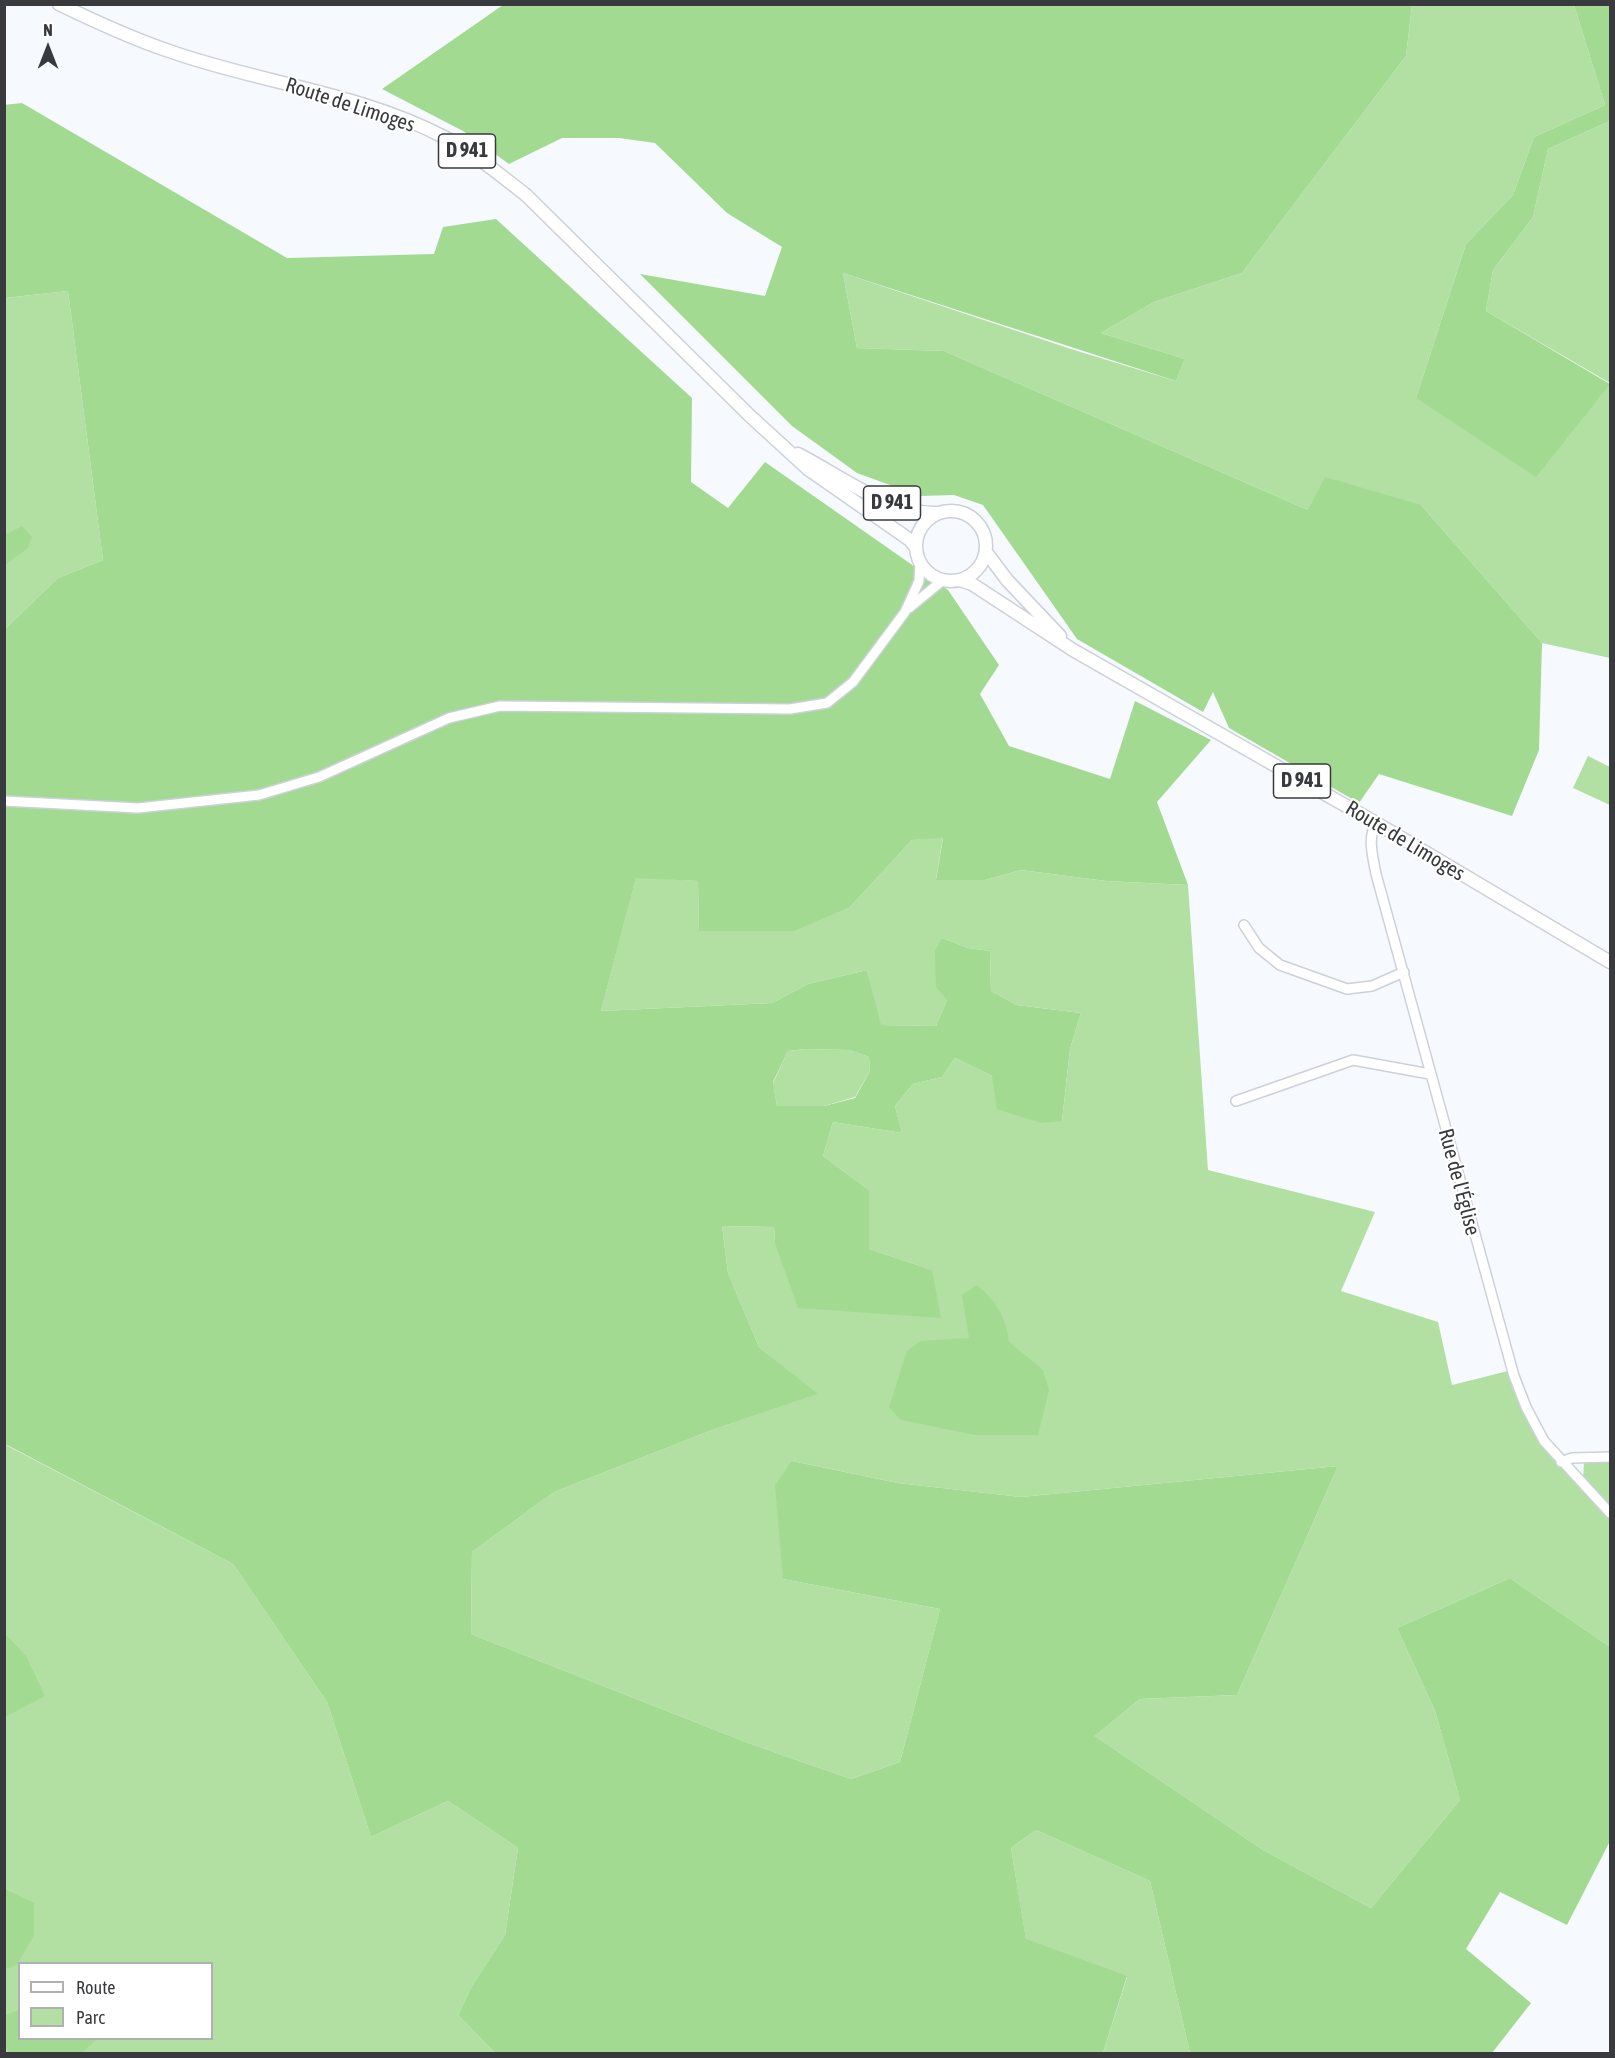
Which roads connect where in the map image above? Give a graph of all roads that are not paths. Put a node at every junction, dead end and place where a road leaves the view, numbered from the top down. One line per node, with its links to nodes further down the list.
1 (59, 4): 2 (main road, Route de Limoges / D 941)
2 (785, 447): 3 (main road, Route de Limoges / D 941); 4 (main road, Route de Limoges / D 941)
3 (939, 513): 4 (main road); 5 (main road)
4 (916, 548): 6 (main road)
5 (986, 552): 8 (main road); 10 (main road, Route de Limoges / D 941)
6 (920, 562): 7 (main road); 9 (street)
7 (943, 580): 8 (main road); 9 (street)
8 (960, 580): 10 (main road, Route de Limoges / D 941)
9 (905, 612): 11 (street)
10 (1073, 650): 12 (main road, Route de Limoges / D 941)
11 (4, 801)
12 (1376, 823): 14 (main road, Route de Limoges / D 941); 15 (street, Rue de l'Église)
13 (1244, 925): 15 (street)
14 (1611, 962)
15 (1404, 972): 16 (street, Rue de l'Église)
16 (1430, 1074): 17 (street); 19 (street, Rue de l'Église)
17 (1236, 1101)
18 (1611, 1458): 19 (street)
19 (1561, 1462): 20 (street, Rue de l'Église)
20 (1611, 1513)

